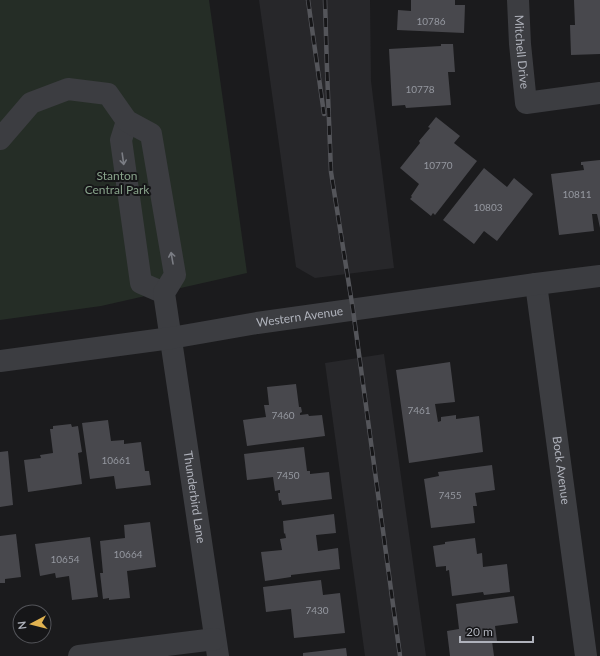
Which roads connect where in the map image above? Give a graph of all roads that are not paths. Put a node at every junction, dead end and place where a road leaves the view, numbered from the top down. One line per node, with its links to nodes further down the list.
1 (518, 0): 2 (street, Mitchell Drive)
2 (600, 93)
3 (127, 121): 4 (street); 7 (street, one-way to 7); 7 (street, one-way to 3)
4 (0, 139)
5 (600, 276): 6 (street, Western Avenue)
6 (536, 284): 8 (street, Western Avenue); 12 (street, Bock Avenue)
7 (164, 293): 8 (street, Thunderbird Lane)
8 (171, 338): 9 (street, Western Avenue); 10 (street, Thunderbird Lane)
9 (0, 361)
10 (216, 647): 11 (street)
11 (79, 656)
12 (586, 656)

